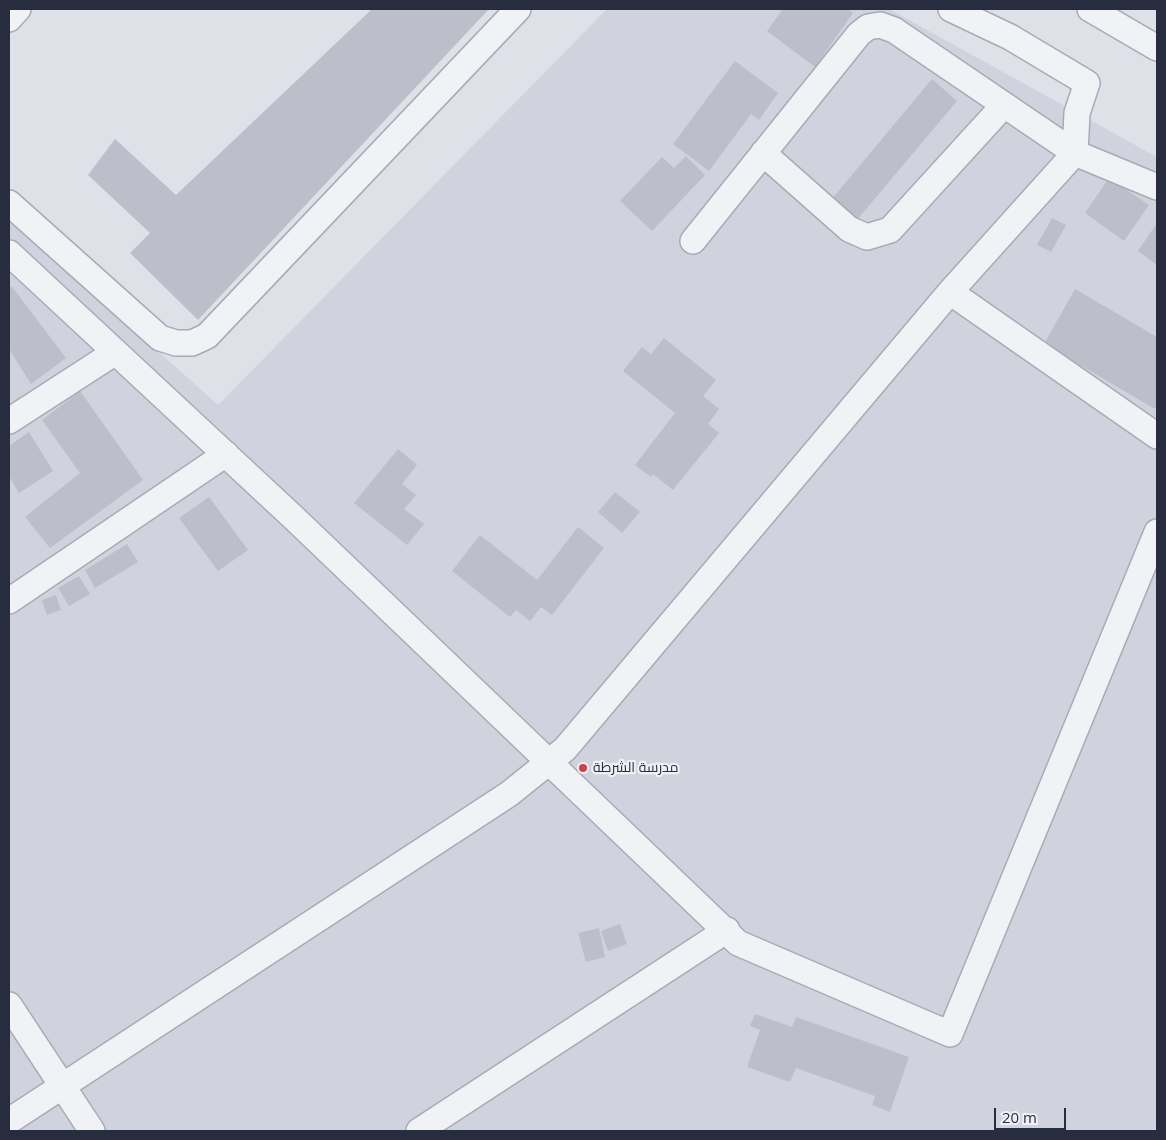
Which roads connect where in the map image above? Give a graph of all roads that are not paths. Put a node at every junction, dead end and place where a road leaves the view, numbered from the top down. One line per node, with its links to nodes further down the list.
1 (18, 9): 5 (street)
2 (518, 9): 11 (street)
3 (951, 9): 9 (street)
4 (1090, 9): 6 (street)
5 (9, 18)
6 (1157, 48)
7 (1004, 105): 8 (street); 8 (street); 9 (street)
8 (764, 153): 12 (street)
9 (1075, 153): 10 (street); 14 (street)
10 (1157, 187)
11 (9, 203)
12 (692, 241)
13 (9, 253): 15 (street)
14 (950, 292): 17 (street); 21 (street)
15 (114, 353): 16 (street); 18 (street)
16 (9, 421)
17 (1157, 436)
18 (226, 454): 20 (street); 21 (street)
19 (1157, 532): 22 (street)
20 (9, 601)
21 (548, 763): 22 (street); 24 (street)
22 (727, 930): 27 (street)
23 (9, 1005): 24 (street)
24 (63, 1086): 25 (street); 26 (street)
25 (9, 1121)
26 (92, 1131)
27 (419, 1131)

